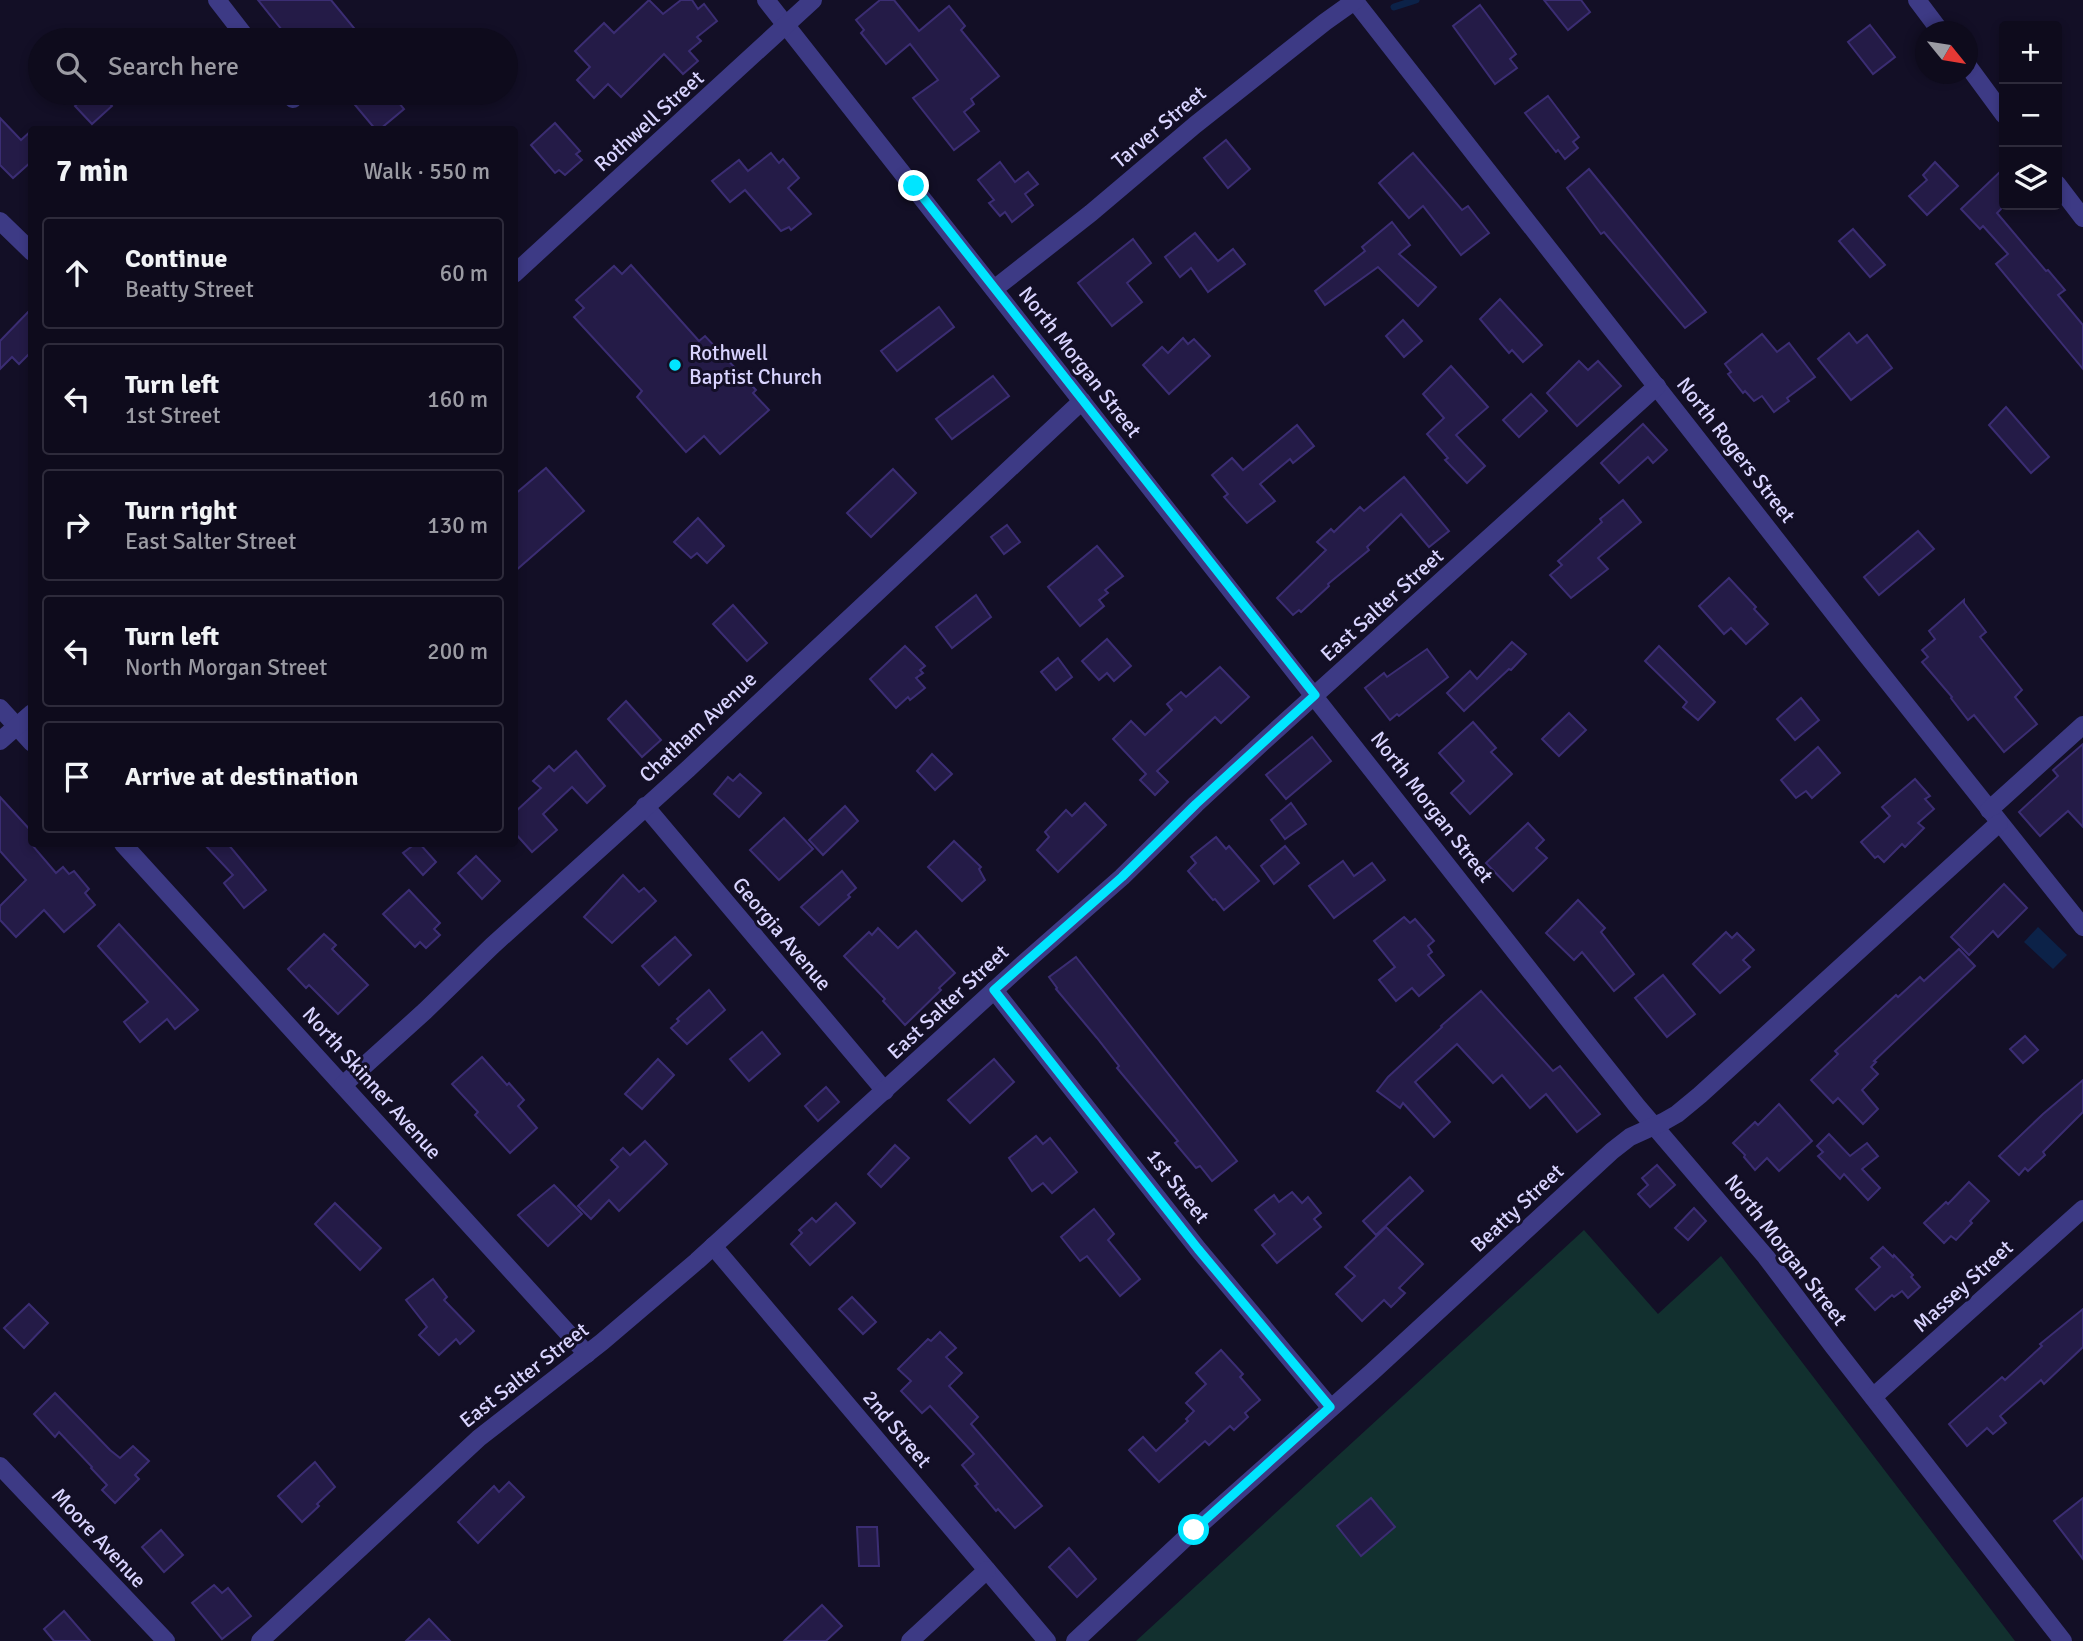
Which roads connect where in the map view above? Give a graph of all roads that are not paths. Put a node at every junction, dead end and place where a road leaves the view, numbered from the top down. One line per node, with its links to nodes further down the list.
1 (217, 0): 8 (street)
2 (766, 0): 7 (street, North Morgan Street)
3 (813, 0): 7 (street, Rothwell Street)
4 (1355, 0): 16 (street, Tarver Street); 17 (street, North Rogers Street)
5 (1917, 0): 6 (street)
6 (1933, 21)
7 (786, 25): 15 (street, Rothwell Street); 16 (street, North Morgan Street)
8 (239, 28)
9 (1978, 80): 10 (street)
10 (1999, 108)
11 (2062, 191): 12 (street)
12 (2083, 218)
13 (0, 220): 14 (street)
14 (28, 248)
15 (518, 270)
16 (994, 289): 18 (street, North Morgan Street)
17 (1657, 386): 19 (street, East Salter Street); 27 (street, North Rogers Street)
18 (1082, 401): 19 (street, North Morgan Street); 26 (street, Chatham Avenue)
19 (1315, 695): 30 (street, East Salter Street); 33 (street, North Morgan Street)
20 (0, 708): 23 (street)
21 (28, 717): 23 (street)
22 (2083, 725): 27 (street, Beatty Street)
23 (17, 727): 24 (street); 25 (street)
24 (28, 739)
25 (0, 741)
26 (645, 806): 31 (street, Chatham Avenue); 32 (street, Georgia Avenue)
27 (1994, 816): 29 (street, North Rogers Street); 33 (street, Beatty Street)
28 (126, 847): 31 (street, North Skinner Avenue)
29 (2083, 927)
30 (994, 990): 32 (street, East Salter Street); 38 (street, 1st Street)
31 (343, 1085): 36 (street, North Skinner Avenue)
32 (885, 1091): 35 (street, East Salter Street)
33 (1655, 1126): 37 (street, North Morgan Street); 38 (street, Beatty Street)
34 (2083, 1209): 37 (street, Massey Street)
35 (713, 1246): 36 (street, East Salter Street); 40 (street, 2nd Street)
36 (587, 1354): 42 (street, East Salter Street)
37 (1873, 1397): 46 (street, North Morgan Street)
38 (1330, 1407): 45 (street, Beatty Street)
39 (0, 1466): 41 (street, Moore Avenue)
40 (987, 1570): 43 (street); 44 (street, 2nd Street)
41 (166, 1641)
42 (260, 1641)
43 (910, 1641)
44 (1047, 1641)
45 (1075, 1641)
46 (2063, 1641)

